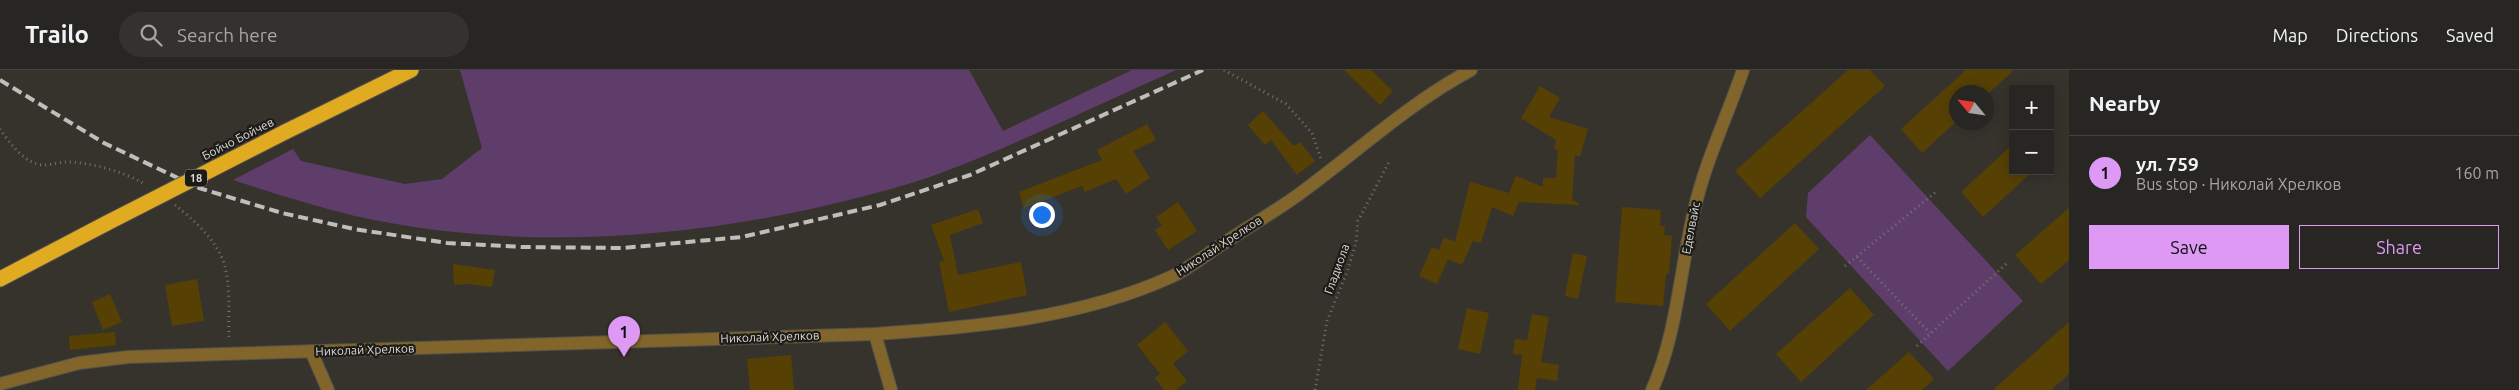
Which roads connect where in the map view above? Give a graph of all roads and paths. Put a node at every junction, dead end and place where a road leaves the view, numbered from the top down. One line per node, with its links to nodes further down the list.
1 (411, 70): 11 (highway, Бойчо Бойчев / 18, bridge)
2 (1224, 70): 6 (path)
3 (1471, 70): 13 (street, Николай Хрелков)
4 (1743, 70): 16 (street, Еделвайс)
5 (1390, 160): 20 (path, Гладиола)
6 (1323, 166)
7 (1937, 191): 8 (path)
8 (1857, 257): 10 (path); 12 (path)
9 (2006, 264): 12 (path)
10 (1846, 266)
11 (0, 279)
12 (1930, 333): 14 (path)
13 (875, 334): 15 (street, Николай Хрелков); 19 (street)
14 (1917, 346)
15 (311, 351): 17 (street, Николай Хрелков); 18 (street)
16 (1659, 376): 21 (street, Еделвайс); 22 (street)
17 (0, 384)
18 (328, 390)
19 (891, 390)
20 (1315, 390)
21 (1652, 390)
22 (1661, 390)

